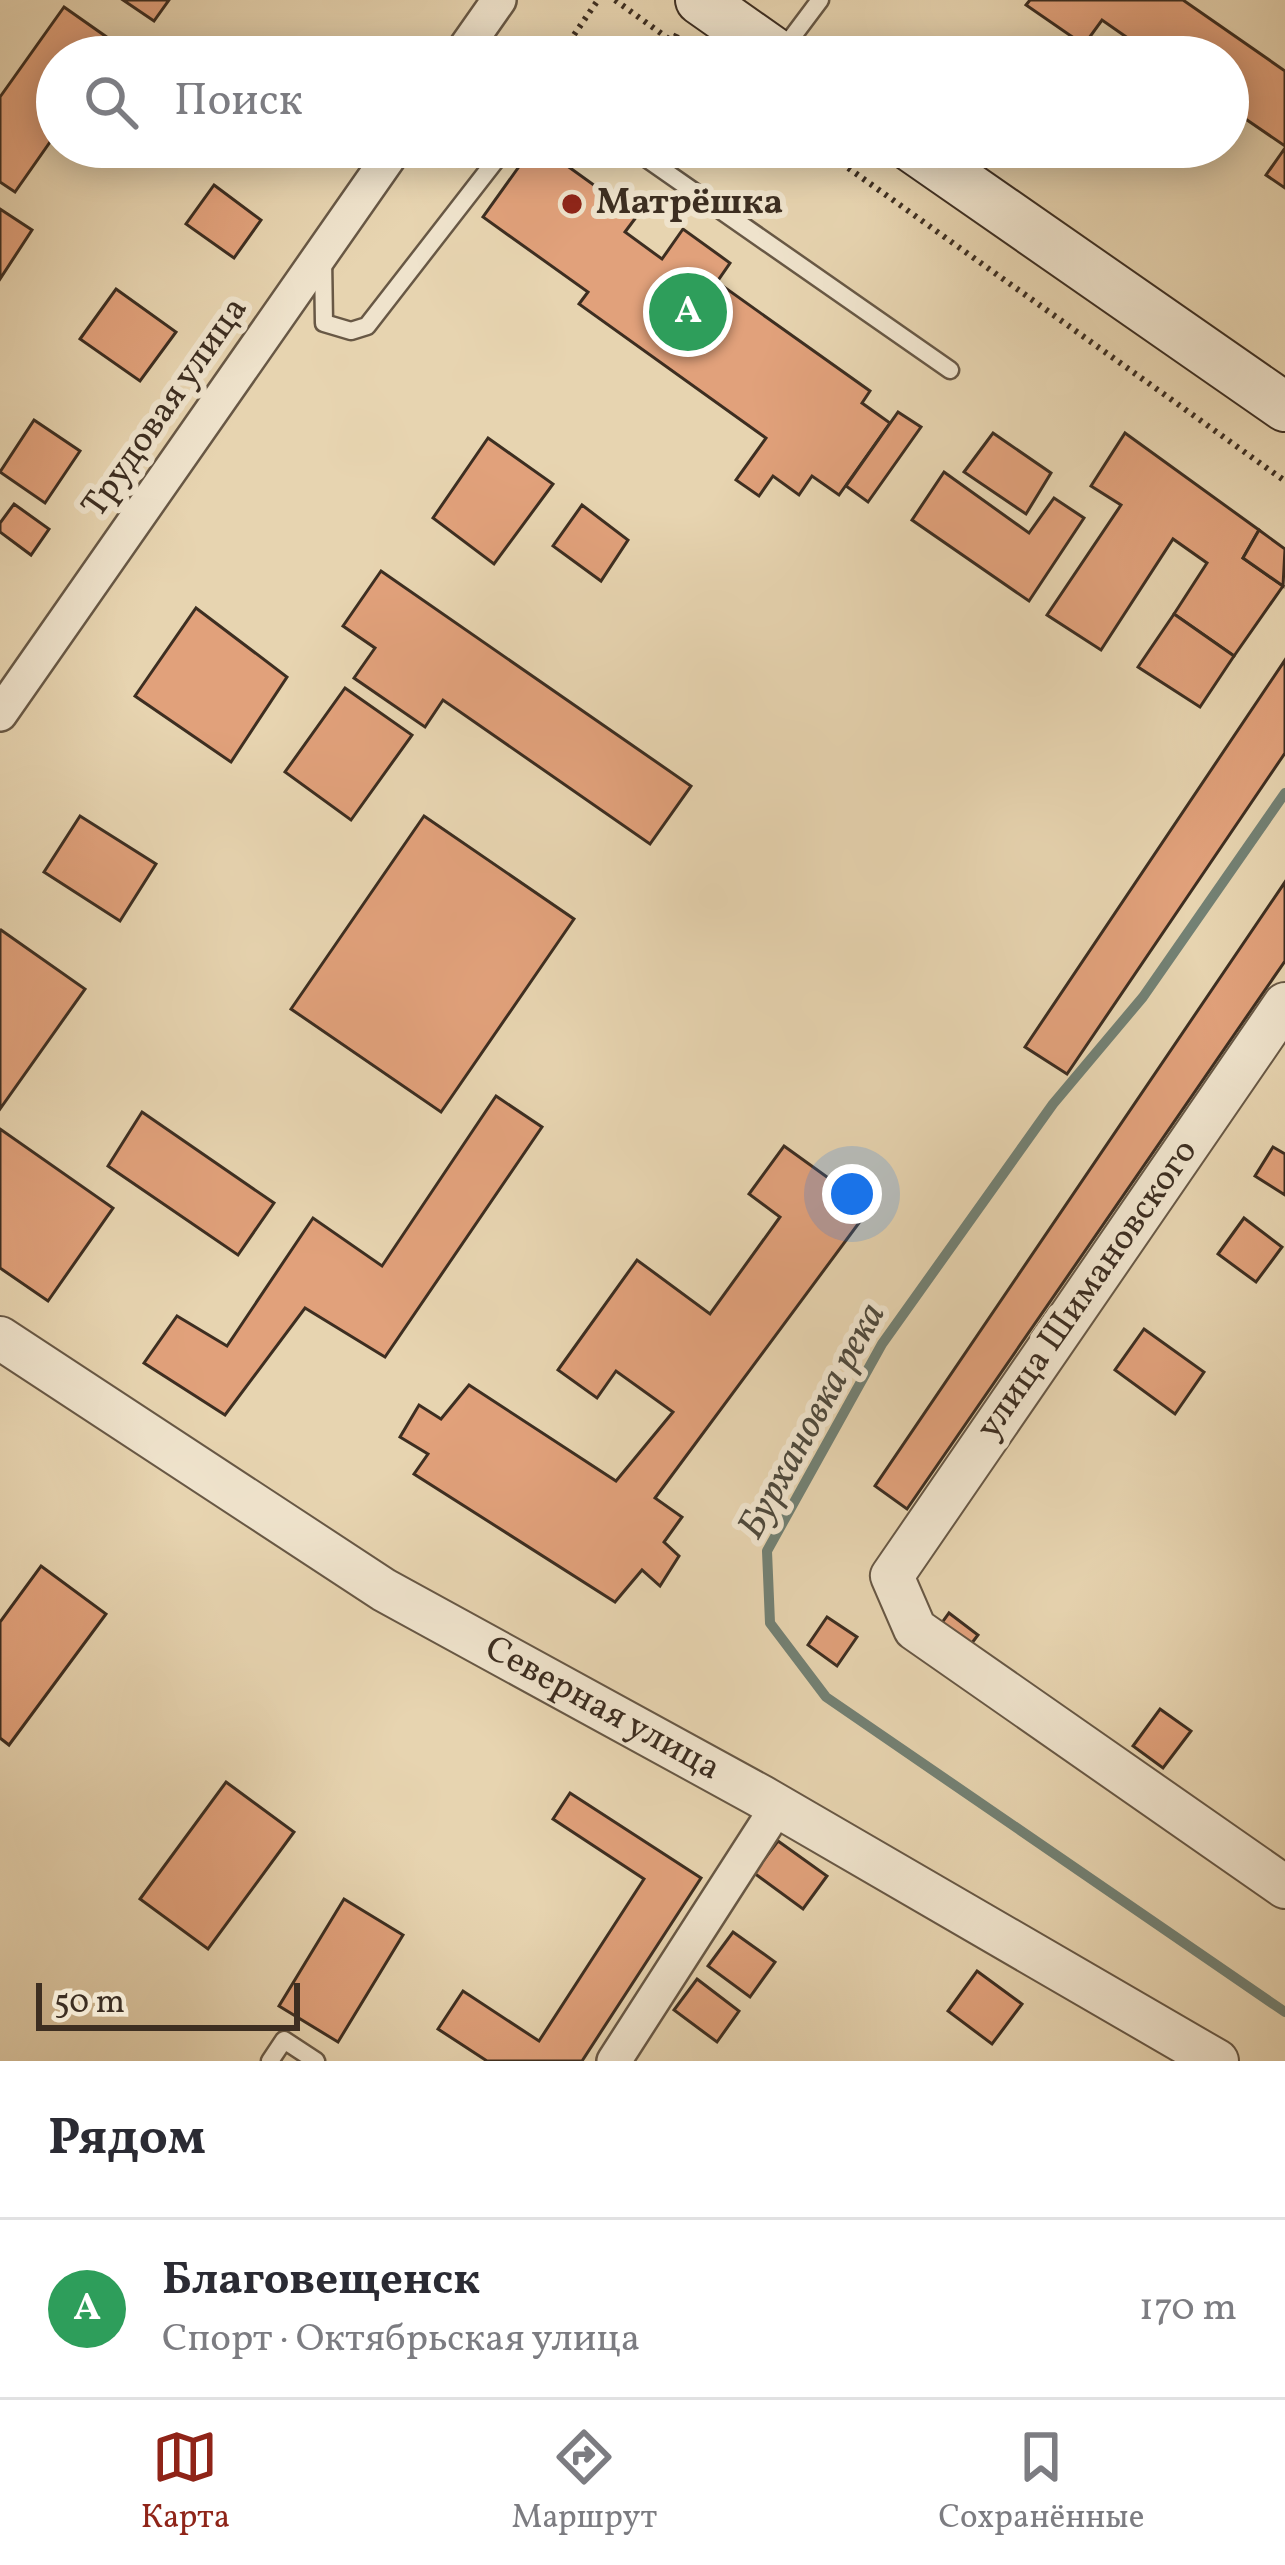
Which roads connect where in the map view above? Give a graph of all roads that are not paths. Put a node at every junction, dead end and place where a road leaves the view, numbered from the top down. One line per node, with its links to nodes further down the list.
1 (499, 0): 4 (street)
2 (700, 0): 5 (main road)
3 (820, 0): 6 (lane)
4 (474, 36)
5 (751, 36)
6 (794, 36)
7 (381, 168): 11 (street, Трудовая улица)
8 (490, 168): 11 (lane)
9 (660, 168): 12 (lane)
10 (941, 168): 13 (main road)
11 (323, 251): 14 (street, Трудовая улица)
12 (950, 370)
13 (1285, 406)
14 (0, 714)
15 (1285, 1004): 18 (street, улица Шимановского)
16 (0, 1338): 17 (street, Северная улица)
17 (778, 1806): 21 (street); 22 (street, Северная улица)
18 (1285, 1887)
19 (270, 2061): 20 (lane)
20 (316, 2061)
21 (614, 2061)
22 (1217, 2061)

